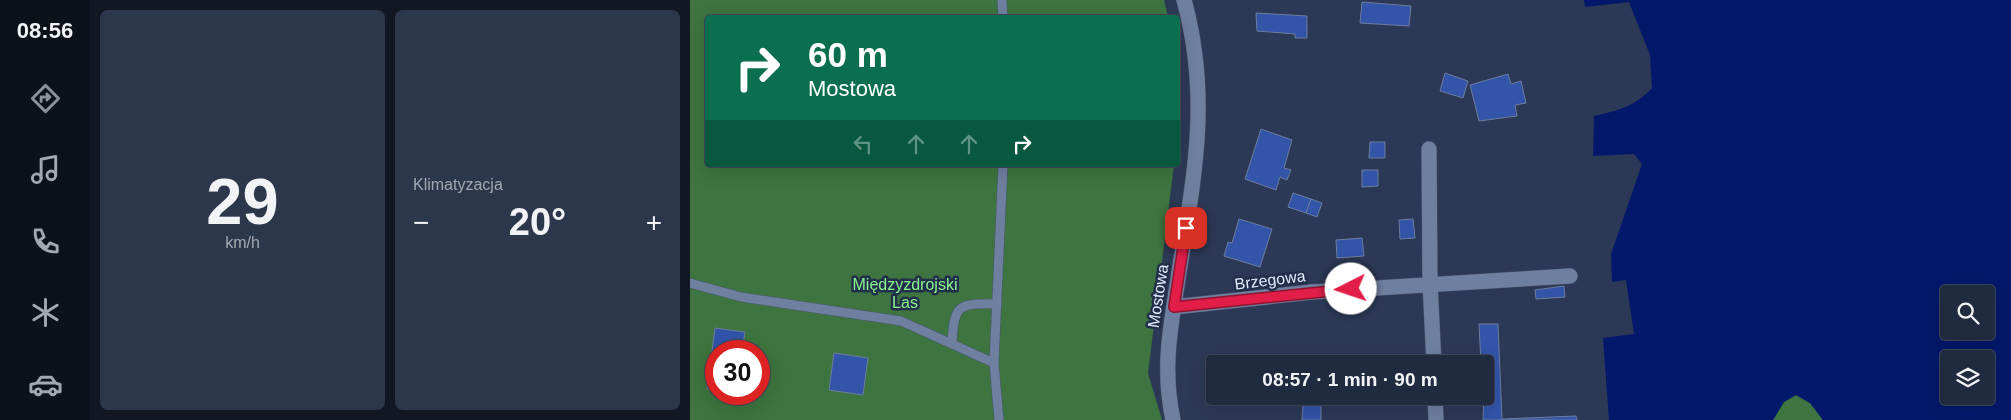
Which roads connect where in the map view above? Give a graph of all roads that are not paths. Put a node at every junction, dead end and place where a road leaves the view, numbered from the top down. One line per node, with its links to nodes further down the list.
1 (1002, 0): 3 (lane)
2 (1184, 0): 10 (street, Mostowa)
3 (1003, 15)
4 (1429, 149): 8 (street)
5 (1003, 167): 9 (lane)
6 (1570, 276): 8 (street, Brzegowa)
7 (690, 283): 11 (lane)
8 (1430, 283): 10 (street, Brzegowa); 12 (street)
9 (997, 304): 11 (lane); 13 (lane)
10 (1174, 307): 16 (street, Mostowa)
11 (952, 344): 13 (lane)
12 (1434, 355)
13 (994, 363): 15 (lane)
14 (1435, 405): 17 (street)
15 (999, 420)
16 (1173, 420)
17 (1436, 420)

